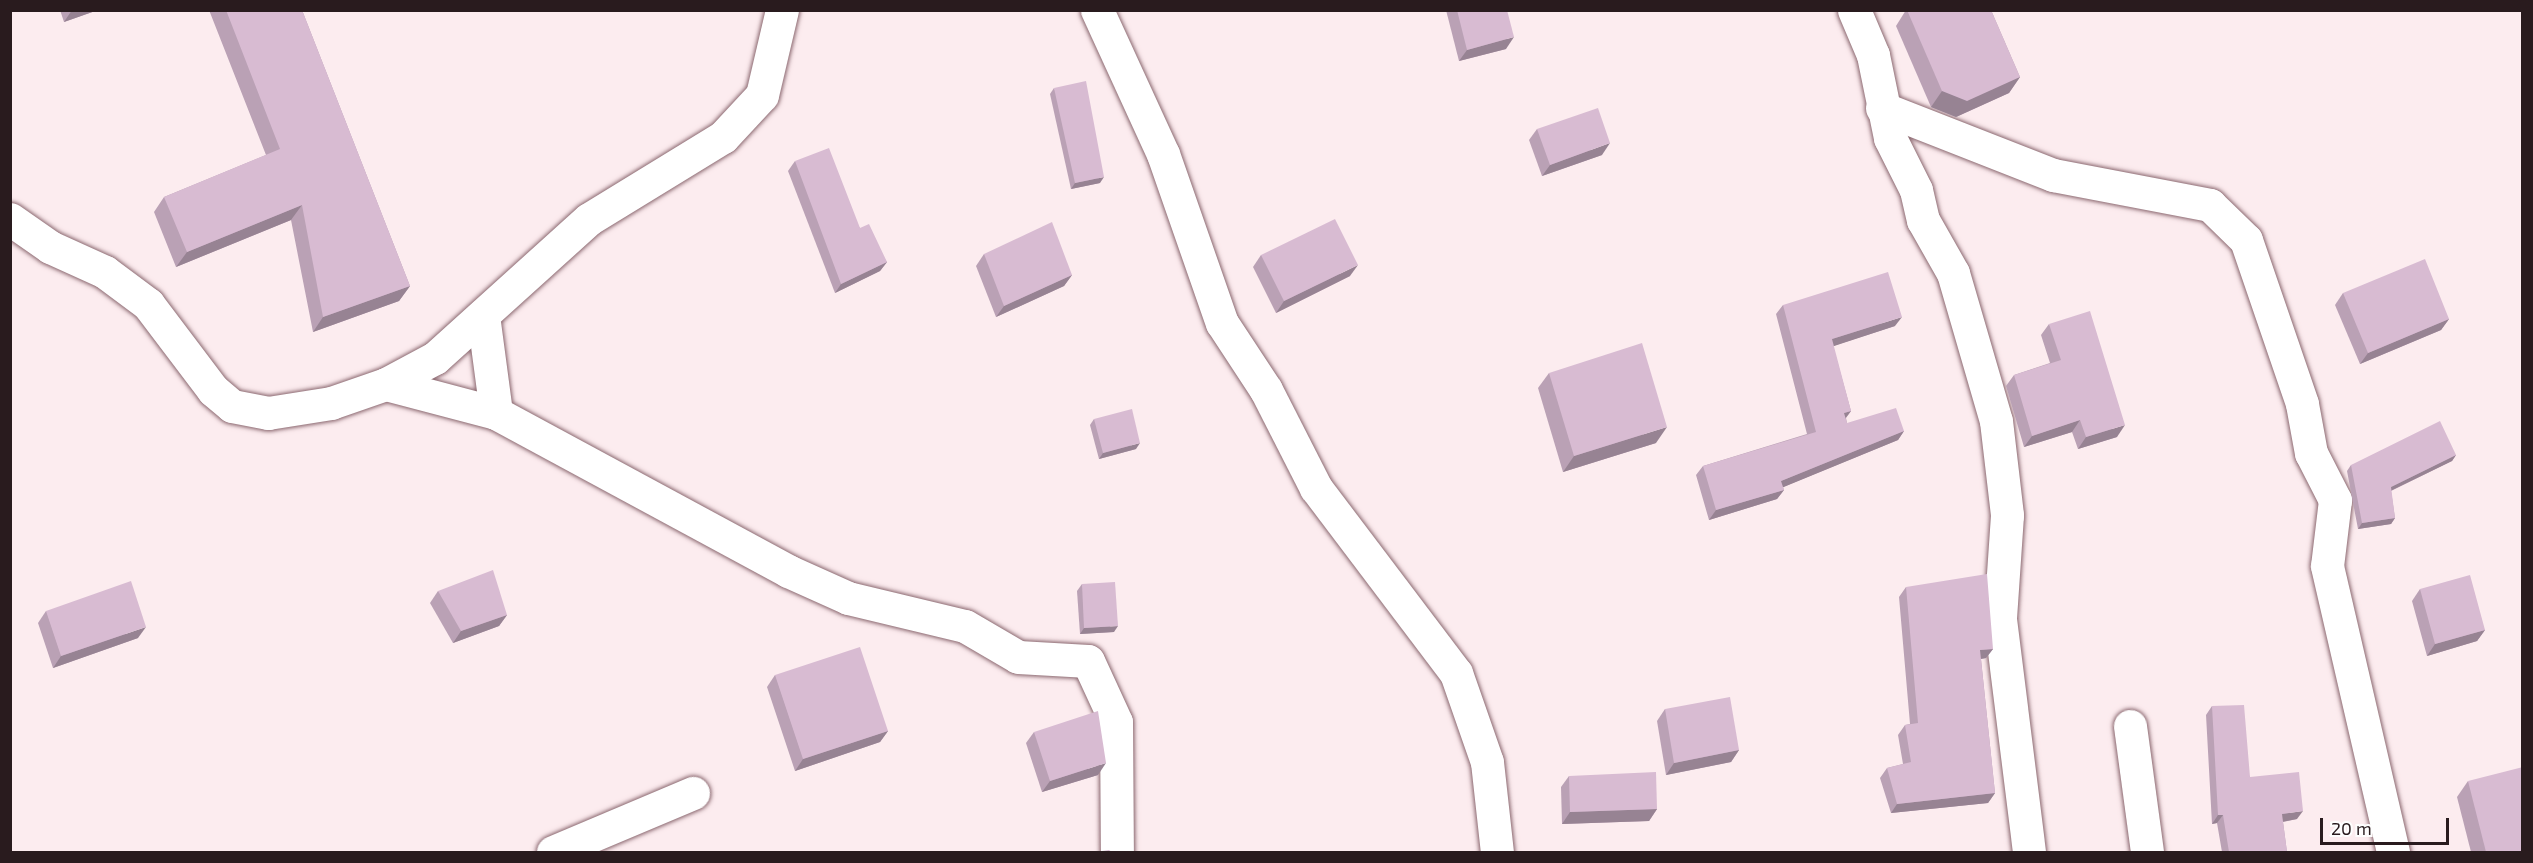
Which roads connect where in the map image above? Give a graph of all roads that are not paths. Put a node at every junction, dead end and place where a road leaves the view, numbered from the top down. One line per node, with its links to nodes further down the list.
1 (782, 10): 6 (street)
2 (1097, 10): 13 (street)
3 (1854, 10): 4 (street)
4 (1882, 108): 14 (street); 16 (street)
5 (10, 219): 7 (street)
6 (483, 315): 7 (street); 8 (street)
7 (386, 384): 8 (street)
8 (496, 413): 12 (street)
9 (2130, 726): 15 (street)
10 (693, 793): 11 (street)
11 (553, 852)
12 (1117, 852)
13 (1497, 852)
14 (2029, 852)
15 (2147, 852)
16 (2393, 852)

